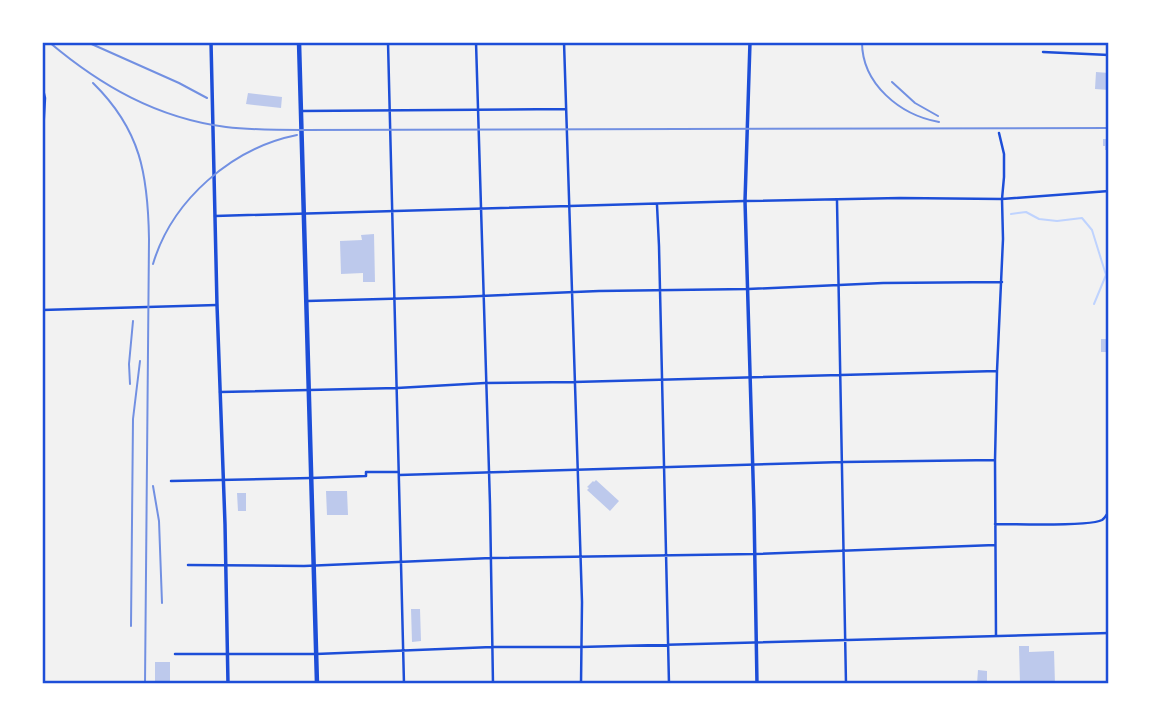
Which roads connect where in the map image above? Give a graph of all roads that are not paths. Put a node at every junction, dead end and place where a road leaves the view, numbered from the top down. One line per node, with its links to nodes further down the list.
1 (211, 42): 25 (street)
2 (299, 42): 12 (main road)
3 (388, 42): 13 (street)
4 (476, 42): 11 (street)
5 (564, 42): 10 (street)
6 (750, 42): 19 (street)
7 (1043, 52): 8 (street)
8 (1109, 55)
9 (42, 85): 15 (street)
10 (566, 108): 11 (street); 21 (street)
11 (478, 110): 13 (street); 22 (street)
12 (301, 111): 13 (street); 24 (main road)
13 (390, 111): 23 (street)
14 (999, 133): 17 (street)
15 (42, 151)
16 (1109, 191): 17 (street)
17 (1002, 199): 18 (street); 26 (street)
18 (837, 200): 19 (street); 27 (street)
19 (745, 201): 20 (street); 28 (street)
20 (657, 205): 21 (street); 29 (street)
21 (569, 206): 22 (street); 30 (street)
22 (481, 208): 23 (street); 31 (street)
23 (391, 211): 24 (street); 32 (street)
24 (304, 213): 25 (street); 33 (main road)
25 (215, 216): 34 (street)
26 (1002, 282): 27 (street); 36 (street)
27 (838, 285): 28 (street); 37 (street)
28 (748, 289): 29 (street); 38 (street)
29 (660, 290): 30 (street); 39 (street)
30 (572, 292): 31 (street); 40 (street)
31 (482, 296): 32 (street); 41 (street)
32 (394, 298): 33 (street); 42 (street)
33 (307, 301): 43 (main road)
34 (217, 305): 35 (street); 44 (street)
35 (42, 310)
36 (997, 372): 37 (street); 45 (street)
37 (840, 374): 38 (street); 46 (street)
38 (750, 378): 39 (street); 47 (street)
39 (662, 380): 40 (street); 48 (street)
40 (574, 382): 41 (street); 49 (street)
41 (485, 383): 42 (street); 50 (street)
42 (397, 388): 43 (street); 51 (street)
43 (309, 390): 44 (street); 52 (main road)
44 (220, 392): 53 (street)
45 (995, 460): 46 (street); 56 (street)
46 (842, 462): 47 (street); 58 (street)
47 (752, 466): 48 (street); 59 (street)
48 (664, 468): 49 (street); 60 (street)
49 (578, 469): 50 (street); 61 (street)
50 (489, 471): 51 (street); 62 (street)
51 (399, 474): 52 (street); 63 (street)
52 (311, 478): 53 (street); 66 (main road)
53 (224, 480): 54 (street); 65 (street)
54 (170, 481)
55 (1109, 511): 56 (street)
56 (996, 524): 57 (street)
57 (995, 545): 58 (street); 68 (street)
58 (845, 550): 59 (street); 69 (street)
59 (755, 554): 60 (street); 70 (street)
60 (667, 556): 61 (street); 71 (street)
61 (580, 557): 62 (street); 73 (street)
62 (491, 558): 63 (street); 72 (street)
63 (402, 563): 66 (street); 74 (street)
64 (188, 565): 65 (street)
65 (225, 565): 66 (street); 76 (street)
66 (313, 566): 77 (main road)
67 (1109, 633): 68 (street)
68 (996, 636): 69 (street)
69 (845, 640): 70 (street); 85 (street)
70 (756, 642): 71 (street); 84 (street)
71 (668, 644): 73 (street); 83 (street)
72 (492, 647): 73 (street); 74 (street); 81 (street)
73 (580, 647): 82 (street)
74 (403, 651): 77 (street); 80 (street)
75 (175, 654): 76 (street)
76 (227, 654): 77 (street); 78 (street)
77 (316, 654): 79 (main road)
78 (228, 684)
79 (317, 684)
80 (404, 684)
81 (493, 684)
82 (581, 684)
83 (669, 684)
84 (757, 684)
85 (846, 684)

